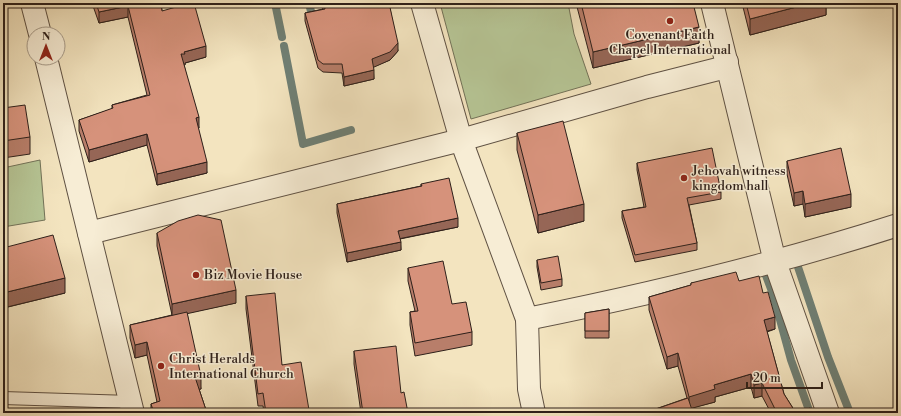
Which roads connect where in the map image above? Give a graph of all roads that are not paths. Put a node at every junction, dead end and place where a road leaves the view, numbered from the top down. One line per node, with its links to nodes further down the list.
1 (32, 3): 4 (street)
2 (422, 3): 7 (street)
3 (712, 3): 5 (street)
4 (38, 26)
5 (727, 62): 7 (street); 10 (street)
6 (48, 66): 9 (street)
7 (461, 140): 9 (street); 11 (street)
8 (898, 225): 10 (street)
9 (89, 233): 13 (street)
10 (775, 262): 11 (street); 15 (street)
11 (527, 320): 14 (street)
12 (3, 398): 13 (lane)
13 (132, 407)
14 (534, 413)
15 (828, 413)

